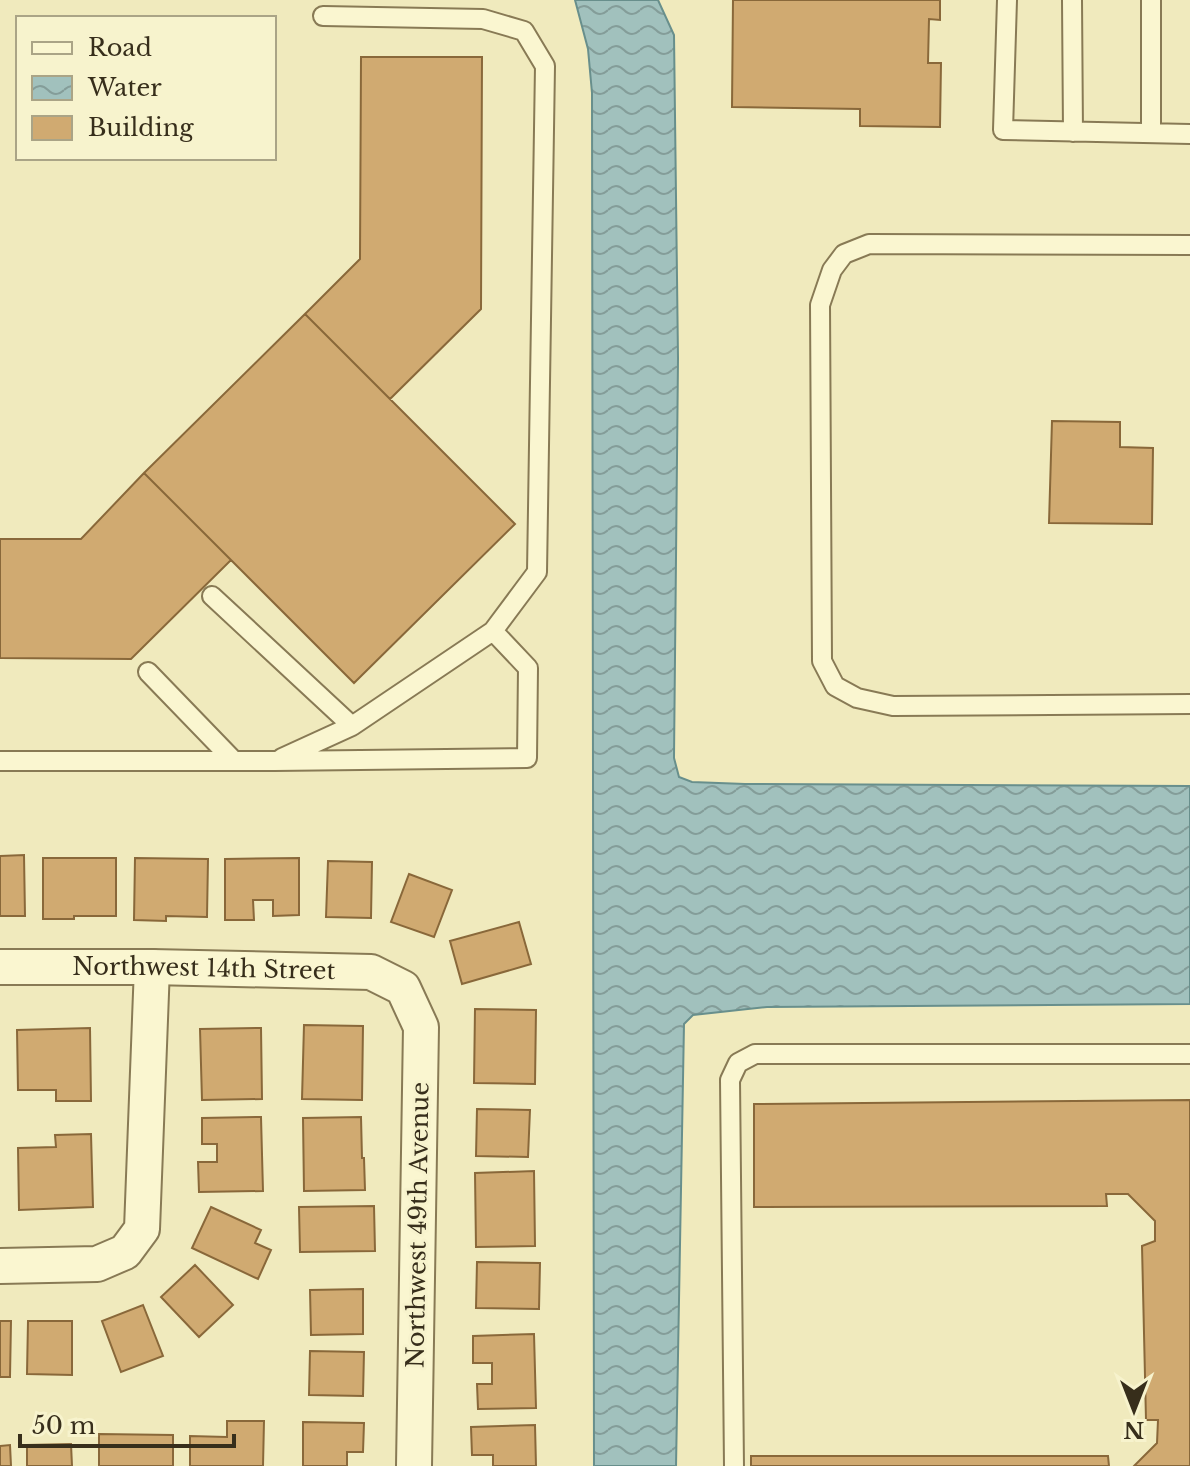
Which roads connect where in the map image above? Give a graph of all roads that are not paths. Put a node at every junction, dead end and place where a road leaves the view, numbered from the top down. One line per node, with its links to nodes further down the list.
1 (1007, 0): 5 (lane)
2 (1072, 0): 5 (lane)
3 (1151, 0): 6 (lane)
4 (323, 16): 10 (lane)
5 (1073, 132): 6 (lane)
6 (1151, 133): 7 (lane)
7 (1190, 134)
8 (1190, 245): 12 (lane)
9 (212, 596): 13 (lane)
10 (493, 631): 13 (lane); 16 (lane)
11 (148, 672): 15 (lane)
12 (1190, 704)
13 (352, 726): 16 (lane)
14 (0, 761): 15 (lane)
15 (234, 761): 16 (lane)
16 (275, 761)
17 (0, 967): 18 (street, Northwest 14th Street)
18 (152, 967): 19 (street, Northwest 14th Street); 21 (street)
19 (403, 988): 22 (street, Northwest 49th Avenue)
20 (1190, 1054): 23 (lane)
21 (0, 1266)
22 (414, 1466)
23 (734, 1466)

